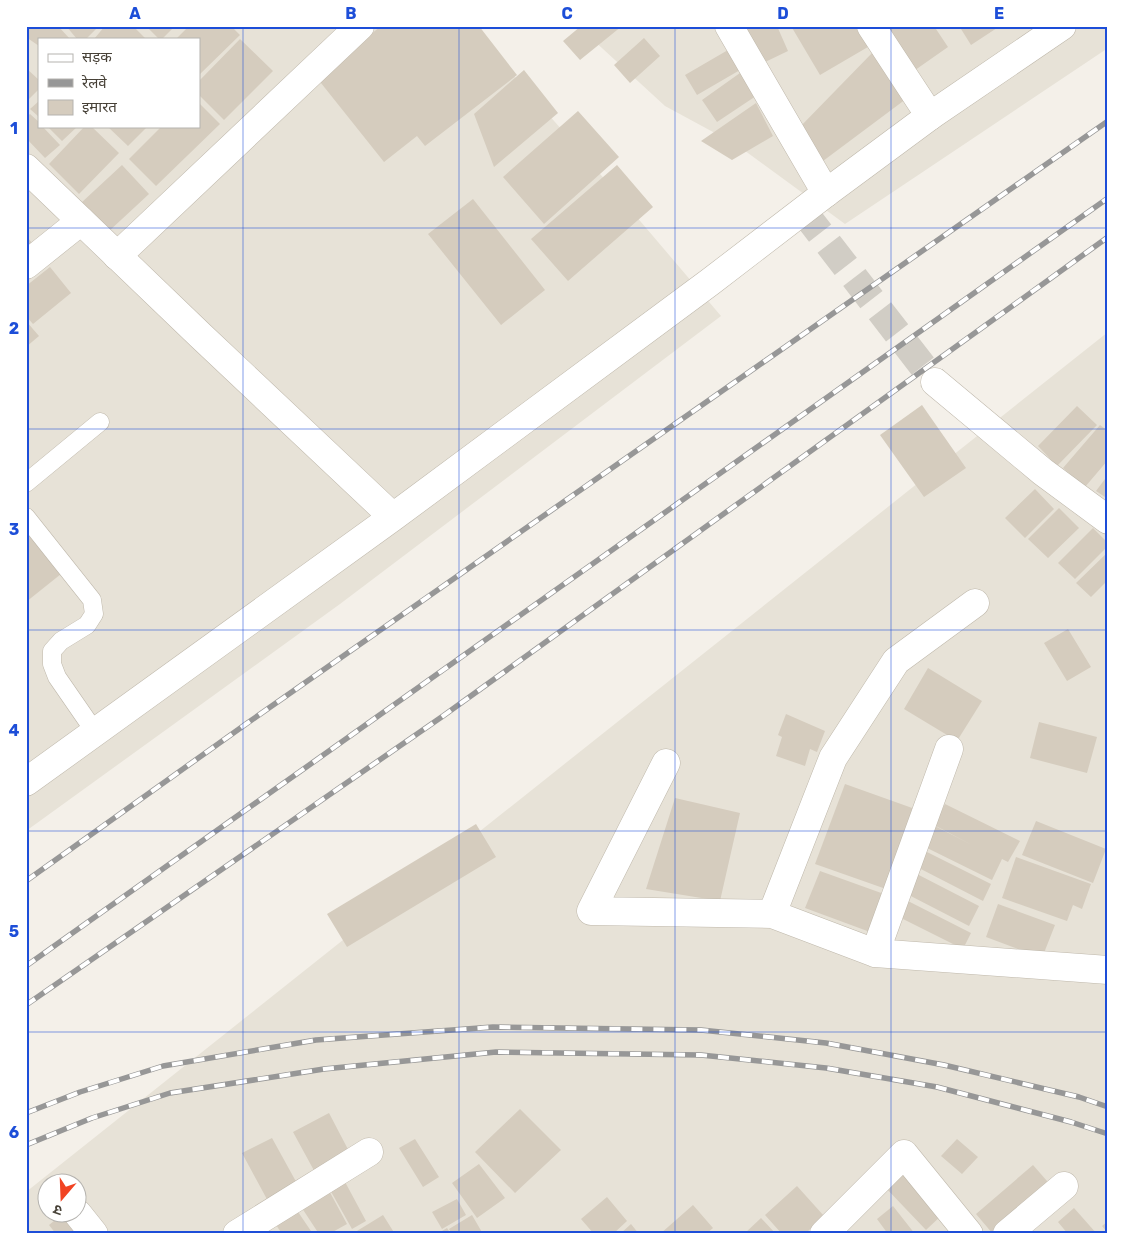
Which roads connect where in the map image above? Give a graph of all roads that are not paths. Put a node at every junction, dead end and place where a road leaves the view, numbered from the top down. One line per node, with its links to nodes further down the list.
1 (360, 26): 9 (street)
2 (729, 26): 7 (street)
3 (871, 26): 5 (street)
4 (1062, 26): 5 (street)
5 (930, 116): 7 (street)
6 (26, 168): 8 (street)
7 (826, 193): 15 (street)
8 (81, 221): 9 (street); 10 (street)
9 (117, 256): 15 (street)
10 (26, 265)
11 (935, 382): 16 (street)
12 (100, 422): 13 (lane)
13 (26, 483)
14 (26, 517): 18 (lane)
15 (393, 517): 18 (street)
16 (1108, 520)
17 (975, 603): 22 (street)
18 (95, 732): 21 (street)
19 (948, 749): 23 (street)
20 (666, 763): 22 (street)
21 (26, 782)
22 (772, 914): 23 (street)
23 (874, 953): 24 (street)
24 (1108, 970)
25 (368, 1152): 27 (street)
26 (1064, 1186): 30 (street)
27 (237, 1234)
28 (824, 1234): 29 (street)
29 (969, 1234)
30 (1007, 1234)

